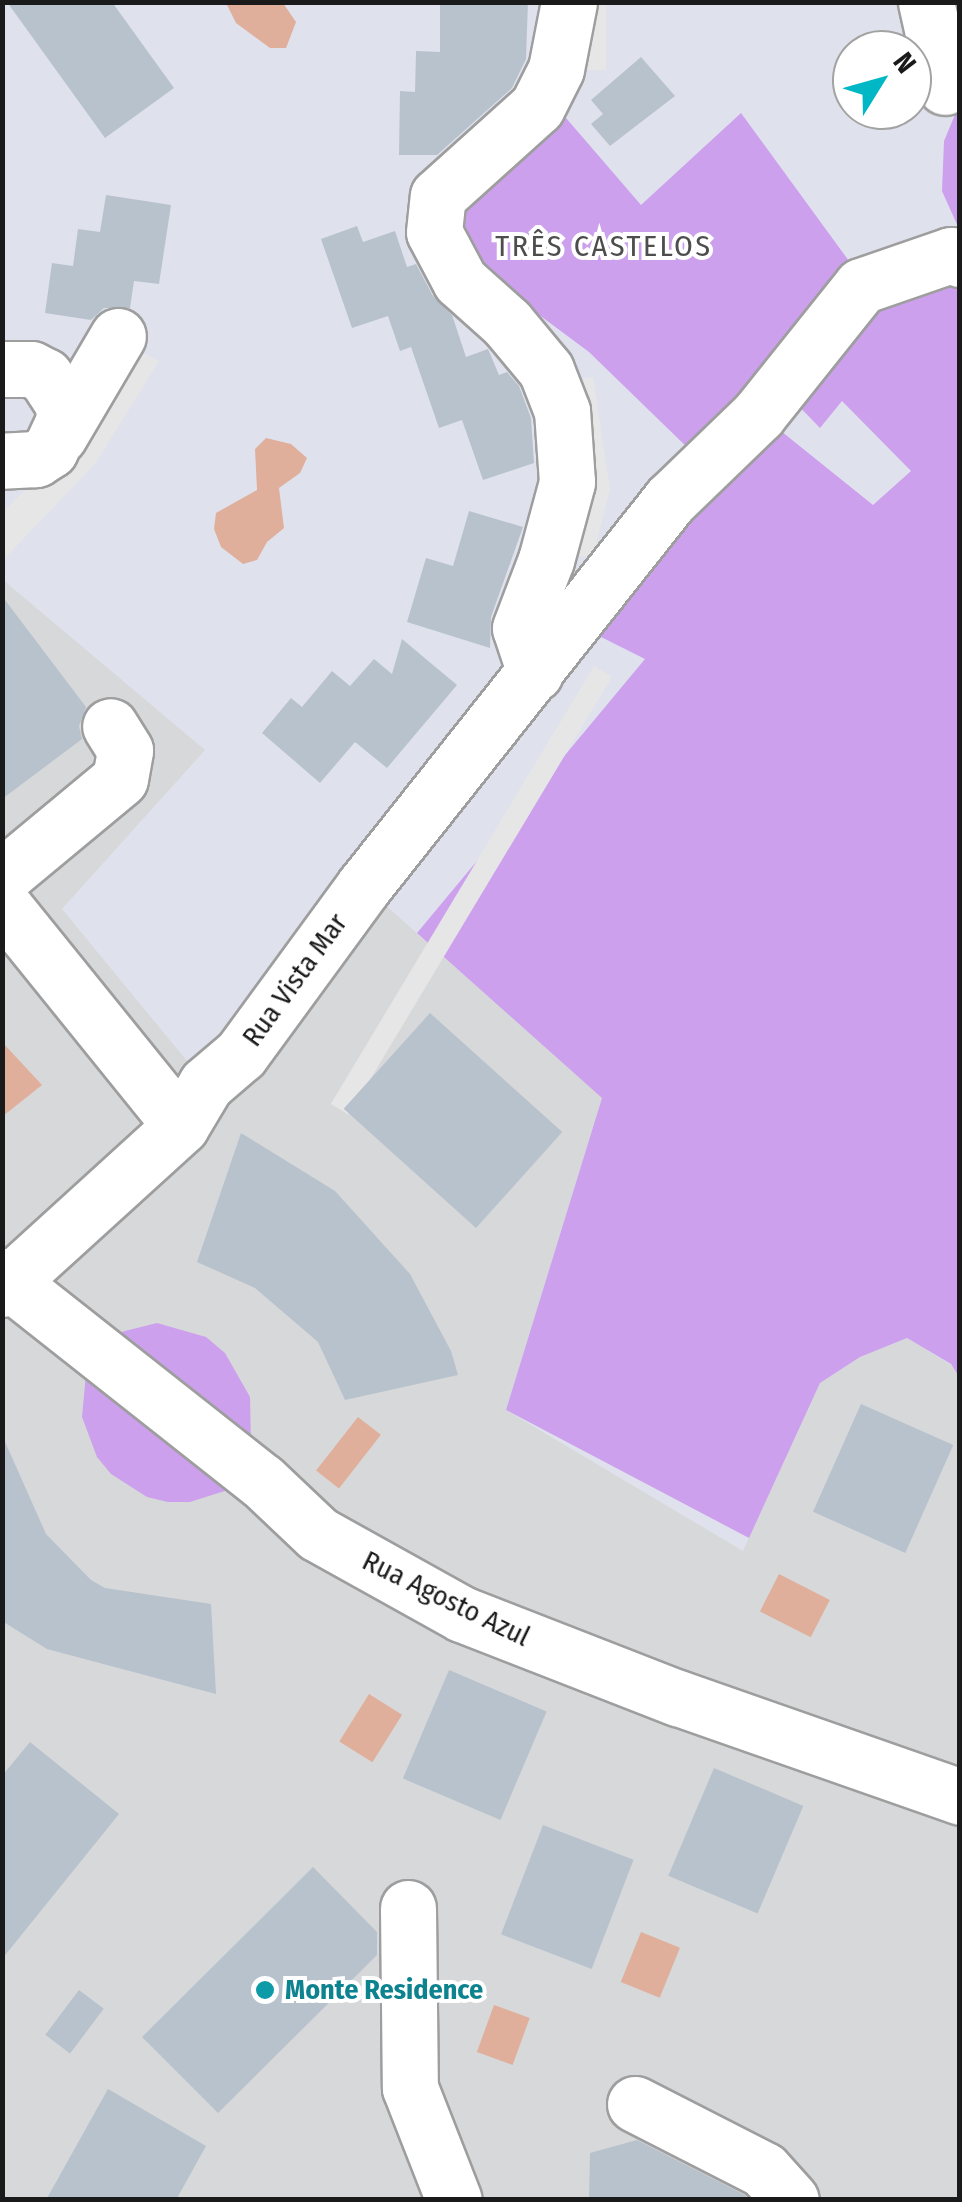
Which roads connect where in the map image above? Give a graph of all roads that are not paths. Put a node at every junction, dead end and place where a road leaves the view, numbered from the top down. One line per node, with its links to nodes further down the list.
1 (569, 2): 8 (street)
2 (926, 2): 3 (street)
3 (945, 87)
4 (960, 259): 8 (street, Rua Vista Mar)
5 (118, 336): 7 (street)
6 (26, 354): 7 (street)
7 (23, 463)
8 (547, 658): 11 (street, Rua Vista Mar)
9 (110, 726): 10 (street)
10 (6, 900): 11 (street)
11 (182, 1126): 12 (street, Rua Vista Mar)
12 (5, 1283): 13 (street, Rua Agosto Azul)
13 (960, 1797)
14 (408, 1908): 16 (street)
15 (635, 2104): 17 (street)
16 (454, 2200)
17 (791, 2200)

